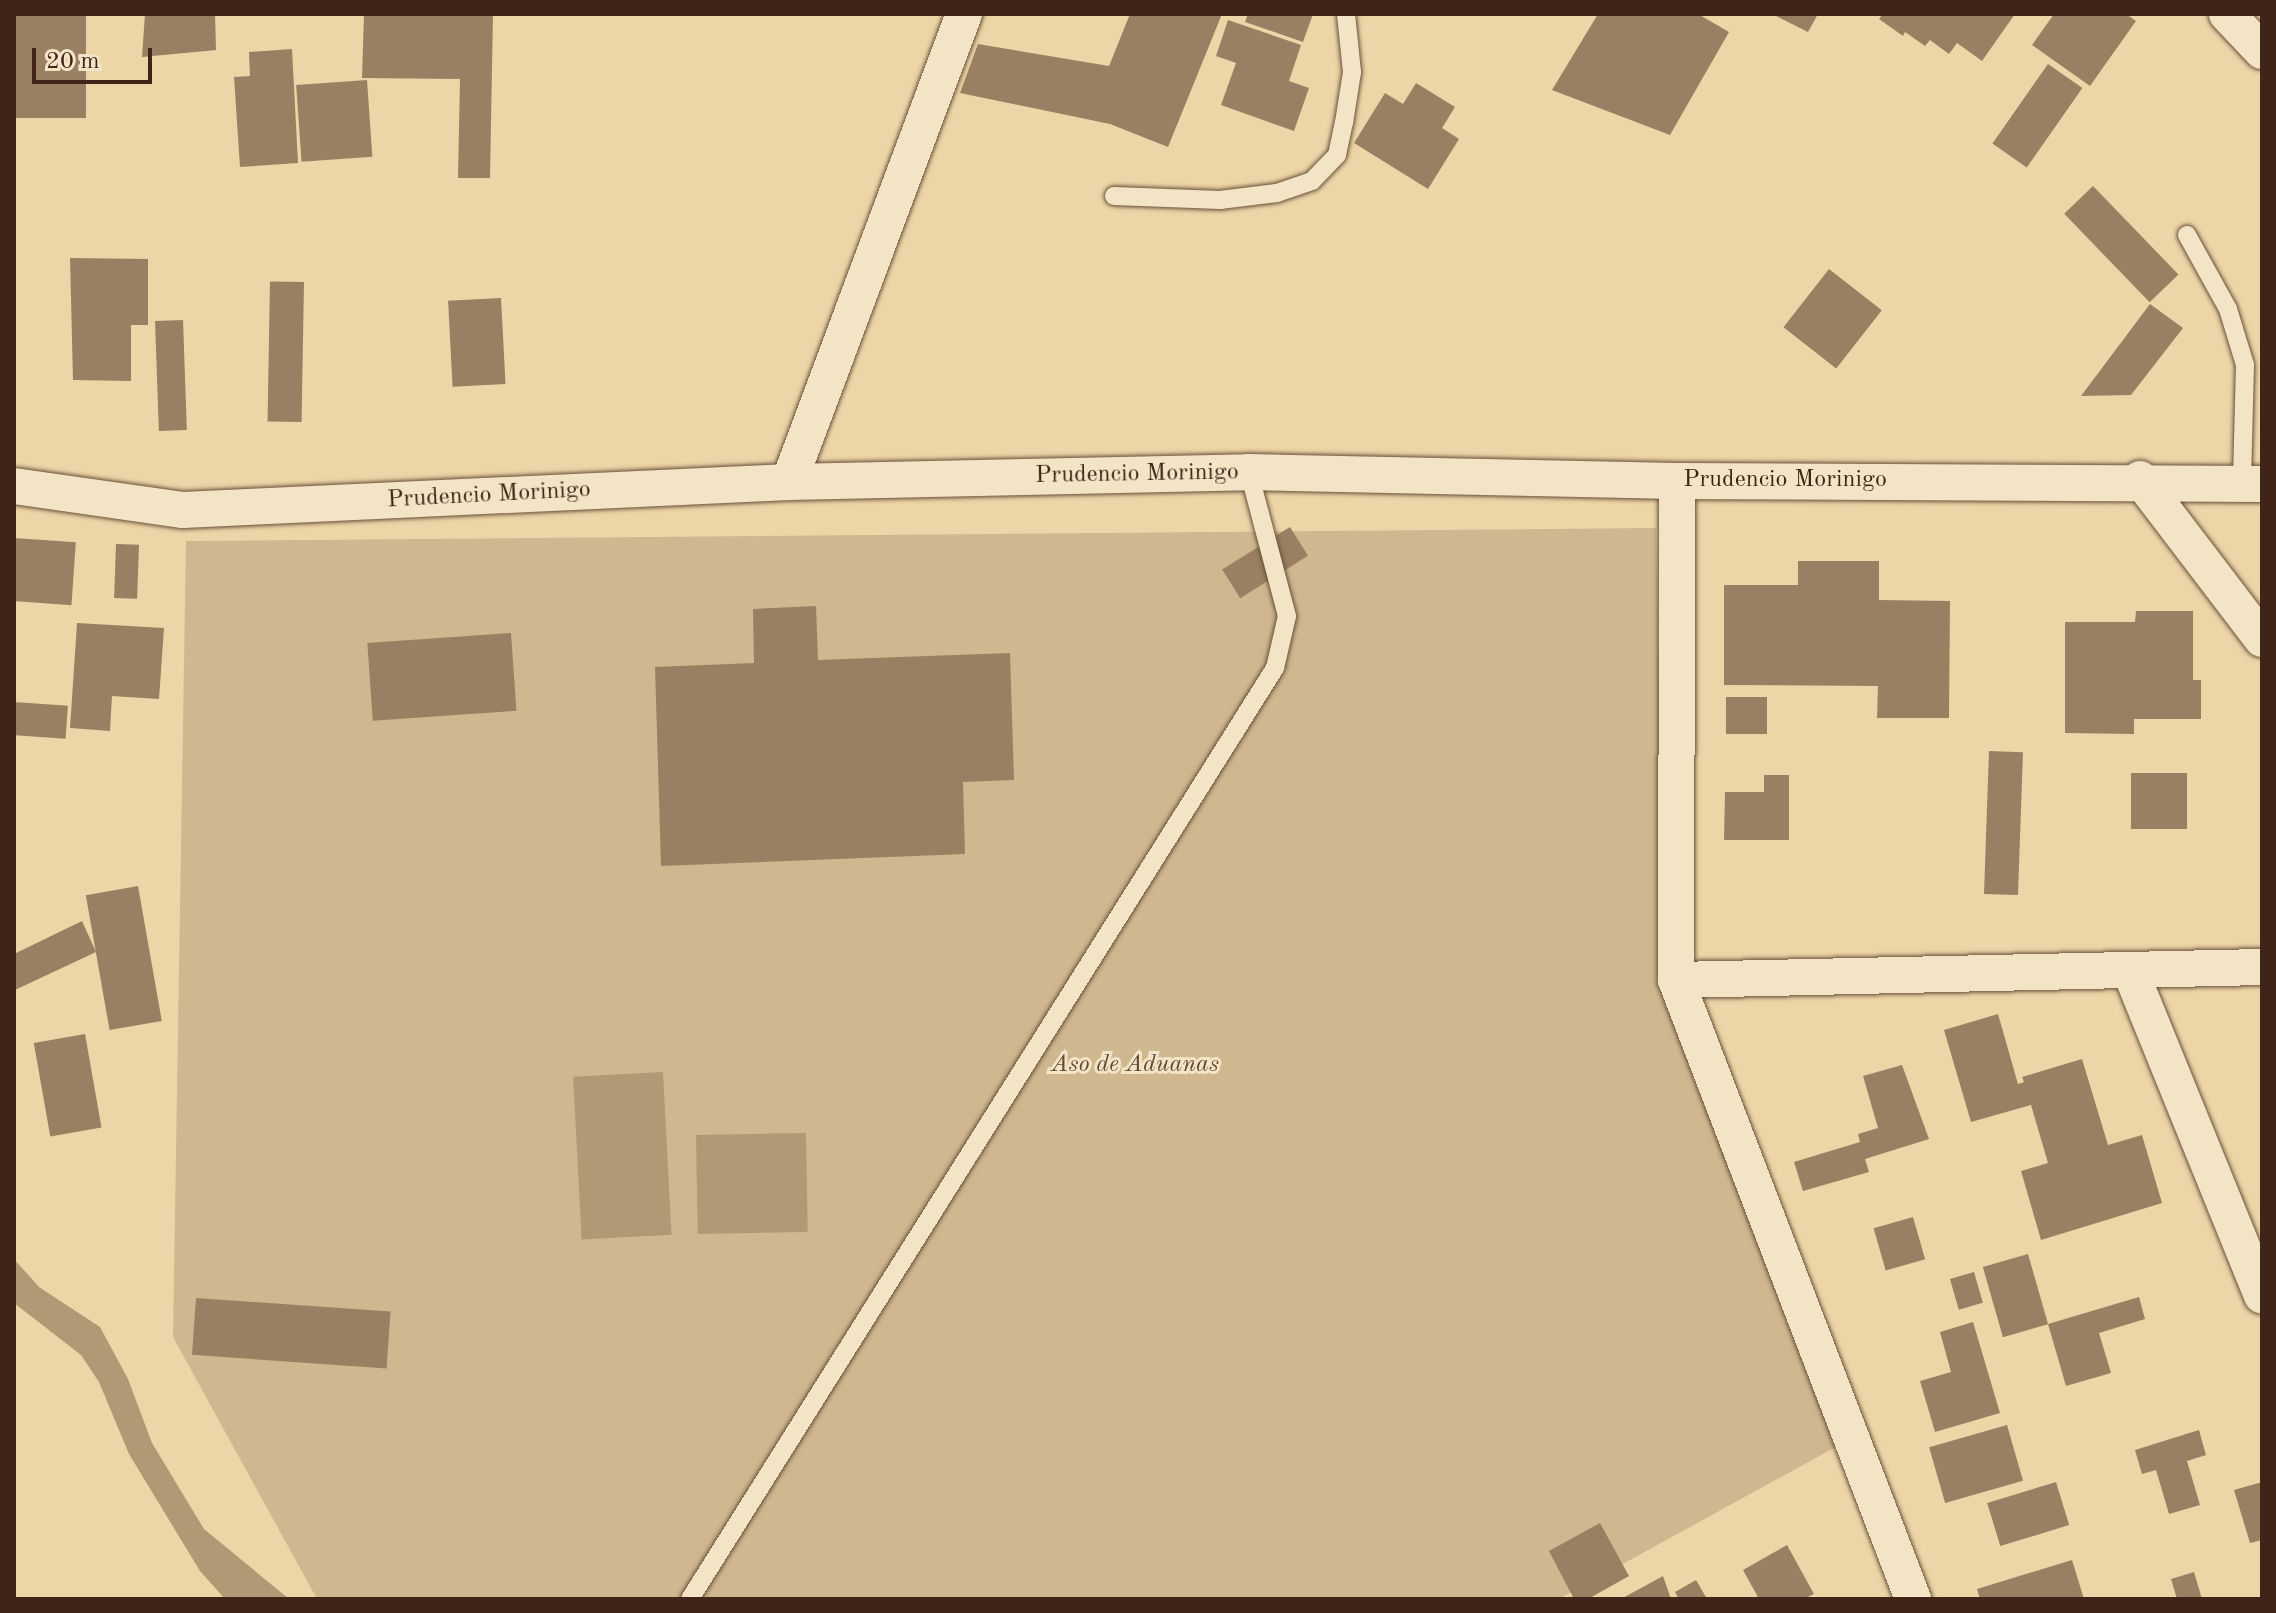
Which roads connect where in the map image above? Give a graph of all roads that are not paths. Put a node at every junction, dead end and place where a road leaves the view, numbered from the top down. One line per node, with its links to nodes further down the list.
1 (964, 14): 10 (street)
2 (1346, 14): 5 (lane)
3 (2227, 14): 4 (street)
4 (2262, 51)
5 (1114, 196)
6 (2187, 235): 11 (lane)
7 (1249, 472): 9 (street, Prudencio Morinigo); 10 (street, Prudencio Morinigo); 18 (lane)
8 (2140, 479): 9 (street, Prudencio Morinigo); 11 (street, Prudencio Morinigo); 13 (street)
9 (1677, 481): 16 (street)
10 (789, 482): 12 (street, Prudencio Morinigo)
11 (2252, 483)
12 (14, 486)
13 (2262, 639)
14 (2262, 967): 15 (street)
15 (2131, 973): 16 (street); 17 (street)
16 (1676, 980): 19 (street)
17 (2262, 1295)
18 (690, 1599)
19 (1913, 1599)

